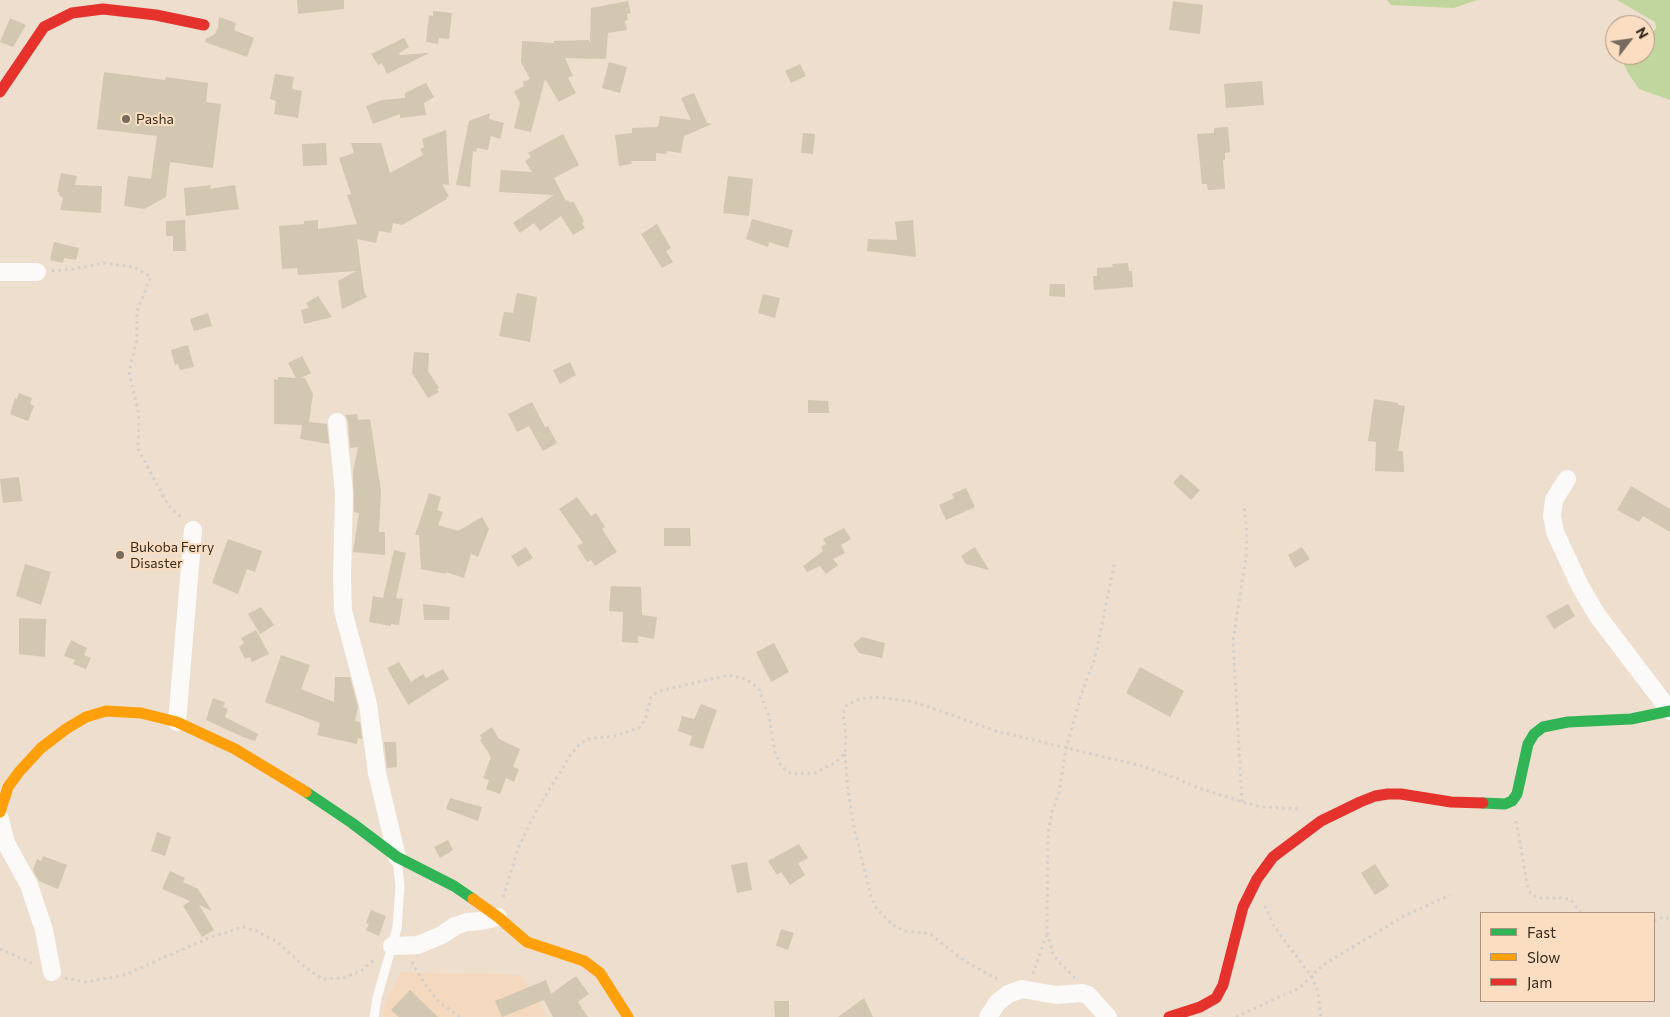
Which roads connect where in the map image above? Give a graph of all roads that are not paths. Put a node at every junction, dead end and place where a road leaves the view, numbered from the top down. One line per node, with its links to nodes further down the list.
1 (204, 25): 2 (street)
2 (0, 92)
3 (0, 272): 4 (street)
4 (37, 272)
5 (337, 422): 12 (street)
6 (1567, 479): 8 (street)
7 (193, 530): 9 (street)
8 (1670, 711): 20 (street)
9 (177, 722): 10 (street); 12 (street)
10 (0, 812)
11 (0, 819): 15 (street)
12 (397, 857): 13 (street); 14 (lane)
13 (498, 917): 14 (street); 17 (street)
14 (400, 946): 16 (lane)
15 (52, 972)
16 (374, 1017)
17 (628, 1017)
18 (988, 1017): 19 (street)
19 (1108, 1017)
20 (1169, 1017)

